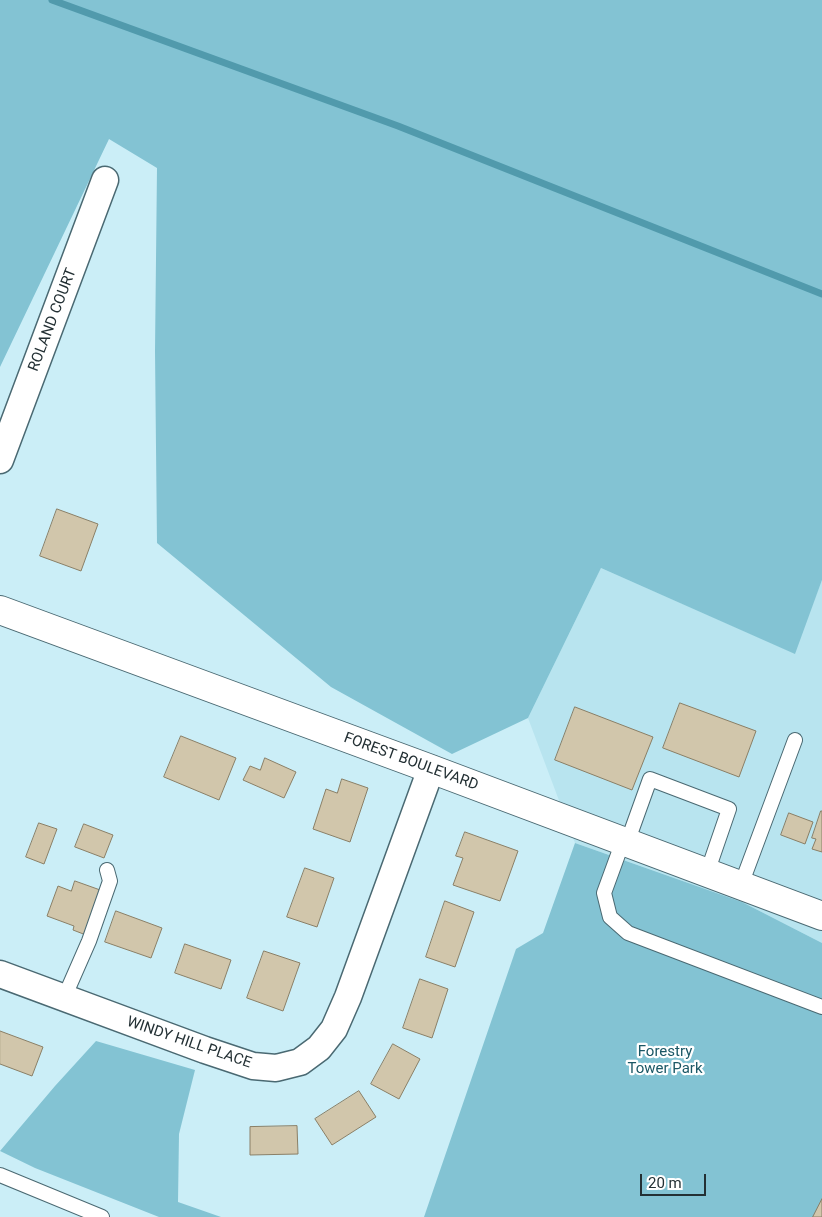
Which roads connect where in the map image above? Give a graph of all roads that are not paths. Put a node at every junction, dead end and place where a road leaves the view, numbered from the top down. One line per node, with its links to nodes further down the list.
1 (105, 180): 2 (street, ROLAND COURT)
2 (0, 460)
3 (0, 610): 5 (street, FOREST BOULEVARD)
4 (795, 740): 9 (lane)
5 (431, 769): 6 (street, FOREST BOULEVARD); 12 (street, WINDY HILL PLACE)
6 (625, 842): 8 (street, FOREST BOULEVARD); 8 (lane); 13 (lane)
7 (108, 870): 12 (lane)
8 (707, 873): 9 (street, FOREST BOULEVARD)
9 (741, 885): 10 (street, FOREST BOULEVARD)
10 (822, 916)
11 (0, 974): 12 (street, WINDY HILL PLACE)
12 (64, 998)
13 (822, 1008)
14 (0, 1175): 15 (lane)
15 (102, 1217)

